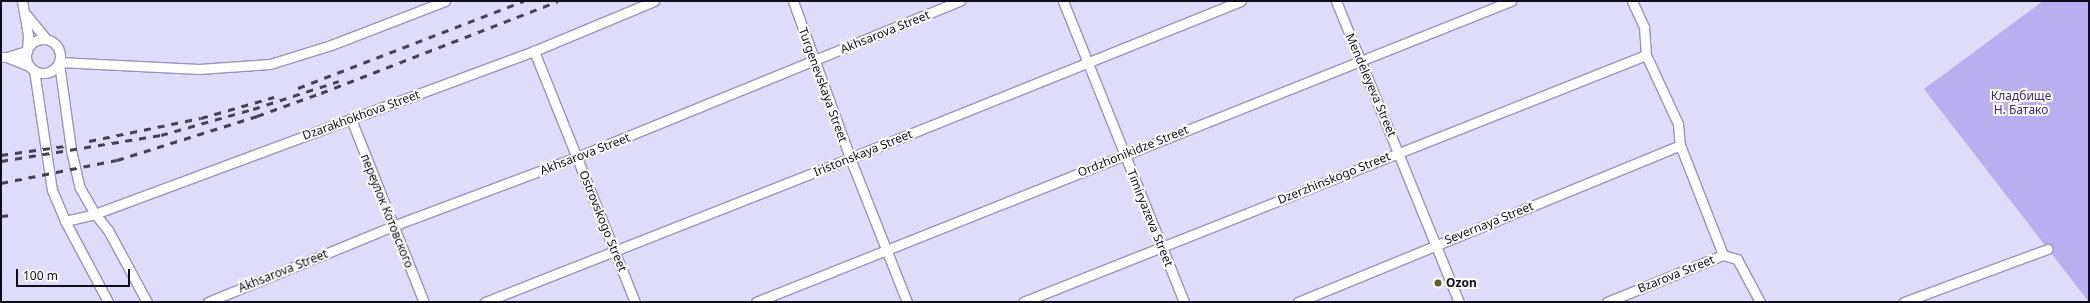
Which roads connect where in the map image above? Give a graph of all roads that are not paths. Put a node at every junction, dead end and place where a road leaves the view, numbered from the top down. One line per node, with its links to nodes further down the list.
1 (445, 1): 20 (street)
2 (654, 1): 14 (street, Dzarakhokhova Street)
3 (793, 1): 17 (street, Turgenevskaya Street)
4 (960, 1): 17 (street, Akhsarova Street)
5 (1063, 1): 21 (street, Timiryazeva Street)
6 (1241, 1): 21 (street, Iristonskaya Street)
7 (1336, 1): 18 (street, Mendeleyeva Street)
8 (1511, 1): 18 (street, Ordzhonikidze Street)
9 (1632, 1): 15 (street)
10 (23, 6): 11 (street); 12 (street)
11 (46, 39): 12 (street); 13 (street)
12 (27, 50): 16 (street); 22 (street)
13 (59, 50): 19 (street); 20 (street)
14 (534, 51): 23 (street, Dzarakhokhova Street); 27 (street, Ostrovskogo Street)
15 (1646, 55): 24 (street); 25 (street, Dzerzhinskogo Street)
16 (4, 57): 22 (street)
17 (814, 61): 27 (street, Akhsarova Street); 28 (street, Turgenevskaya Street)
18 (1360, 61): 25 (street, Mendeleyeva Street); 26 (street, Ordzhonikidze Street)
19 (59, 62): 20 (street); 22 (street); 29 (street)
20 (82, 62)
21 (1087, 62): 26 (street, Timiryazeva Street); 28 (street, Iristonskaya Street)
22 (31, 68): 30 (street)
23 (351, 119): 29 (street, Dzarakhokhova Street); 31 (street, переулок Котовского)
24 (1680, 145): 32 (street, Severnaya Street); 37 (street)
25 (1399, 153): 32 (street, Mendeleyeva Street); 33 (street, Dzerzhinskogo Street)
26 (1125, 154): 33 (street, Timiryazeva Street); 35 (street, Ordzhonikidze Street)
27 (577, 157): 31 (street, Akhsarova Street); 36 (street, Ostrovskogo Street)
28 (850, 158): 35 (street, Turgenevskaya Street); 36 (street, Iristonskaya Street)
29 (95, 214): 30 (street, Dzarakhokhova Street); 39 (street)
30 (65, 221): 38 (street)
31 (393, 226): 40 (street, Akhsarova Street); 41 (street, переулок Котовского)
32 (1436, 244): 48 (street, Severnaya Street); 49 (street, Mendeleyeva Street)
33 (1162, 247): 46 (street, Dzerzhinskogo Street); 47 (street, Timiryazeva Street)
34 (2047, 249): 52 (street)
35 (886, 251): 44 (street, Ordzhonikidze Street); 45 (street, Turgenevskaya Street)
36 (615, 252): 42 (street, Iristonskaya Street); 43 (street, Ostrovskogo Street)
37 (1723, 255): 50 (street, Bzarova Street); 51 (street)
38 (108, 302)
39 (147, 302)
40 (208, 302)
41 (424, 302)
42 (485, 302)
43 (635, 302)
44 (756, 302)
45 (907, 302)
46 (1023, 302)
47 (1184, 302)
48 (1298, 302)
49 (1459, 302)
50 (1607, 302)
51 (1760, 302)
52 (1904, 302)

